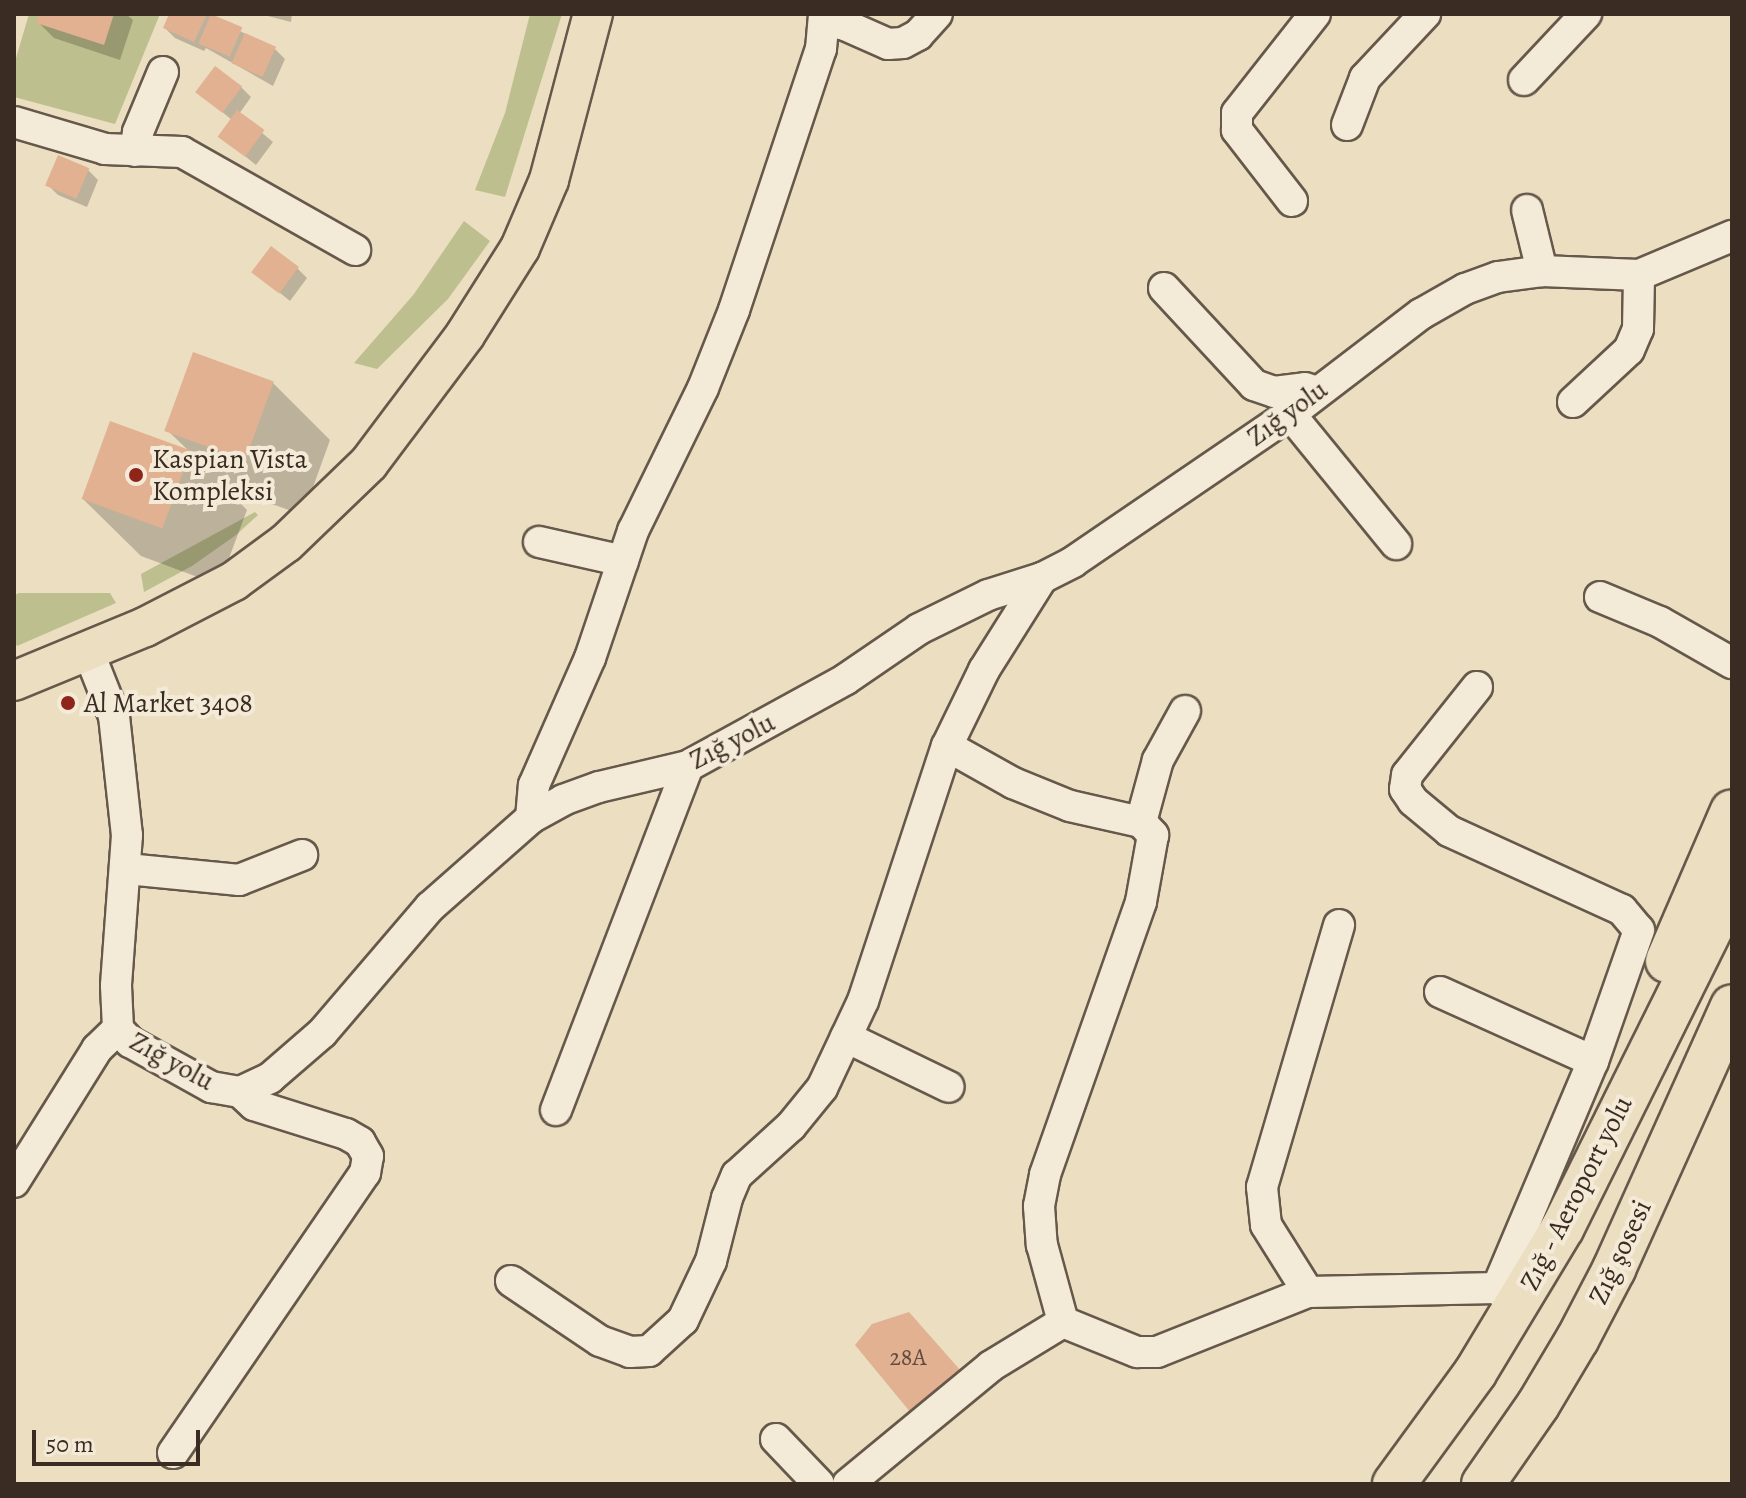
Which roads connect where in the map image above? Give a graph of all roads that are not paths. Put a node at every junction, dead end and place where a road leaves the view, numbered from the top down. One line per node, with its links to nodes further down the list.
1 (593, 14): 27 (main road)
2 (937, 14): 6 (street)
3 (1315, 14): 12 (street)
4 (1425, 14): 10 (street)
5 (1586, 14): 8 (street)
6 (825, 18): 24 (street)
7 (163, 72): 11 (street)
8 (1524, 80)
9 (14, 122): 11 (street)
10 (1347, 125)
11 (135, 151): 15 (street)
12 (1292, 201)
13 (1527, 210): 16 (street)
14 (1732, 236): 17 (street, Zığ yolu)
15 (355, 250)
16 (1542, 271): 17 (street, Zığ yolu); 19 (street, Zığ yolu)
17 (1639, 275): 20 (street)
18 (1164, 288): 19 (street)
19 (1317, 392): 21 (street, Zığ yolu)
20 (1573, 402)
21 (1290, 414): 23 (street); 25 (street, Zığ yolu)
22 (539, 542): 24 (street)
23 (1396, 544)
24 (623, 561): 35 (street)
25 (1042, 578): 32 (street); 33 (street, Zığ yolu)
26 (1600, 597): 28 (street)
27 (89, 653): 29 (main road); 38 (street, Zığ yolu)
28 (1732, 663)
29 (14, 681)
30 (1477, 687): 45 (street)
31 (1185, 711): 36 (street)
32 (947, 746): 36 (street); 44 (street)
33 (688, 766): 35 (street, Zığ yolu); 48 (street)
34 (1732, 811): 50 (highway)
35 (531, 818): 47 (street, Zığ yolu)
36 (1141, 822): 54 (street)
37 (302, 855): 38 (street)
38 (127, 869): 43 (street, Zığ yolu)
39 (1732, 887): 50 (highway, Zığ - Aeroport yolu)
40 (1339, 925): 52 (street)
41 (1440, 992): 45 (street)
42 (1732, 1006): 60 (highway, Zığ şosesi)
43 (118, 1029): 47 (street, Zığ yolu); 49 (street)
44 (846, 1037): 46 (street); 51 (street)
45 (1593, 1061): 53 (street)
46 (949, 1087)
47 (240, 1092): 56 (street)
48 (556, 1110)
49 (14, 1182)
50 (1563, 1227): 53 (highway, Zığ - Aeroport yolu)
51 (511, 1281)
52 (1308, 1292): 53 (street); 54 (street)
53 (1507, 1297): 59 (highway, Zığ - Aeroport yolu)
54 (1063, 1322): 58 (street)
55 (776, 1439): 57 (street)
56 (173, 1453)
57 (819, 1484)
58 (848, 1484)
59 (1394, 1484)
60 (1483, 1484)

